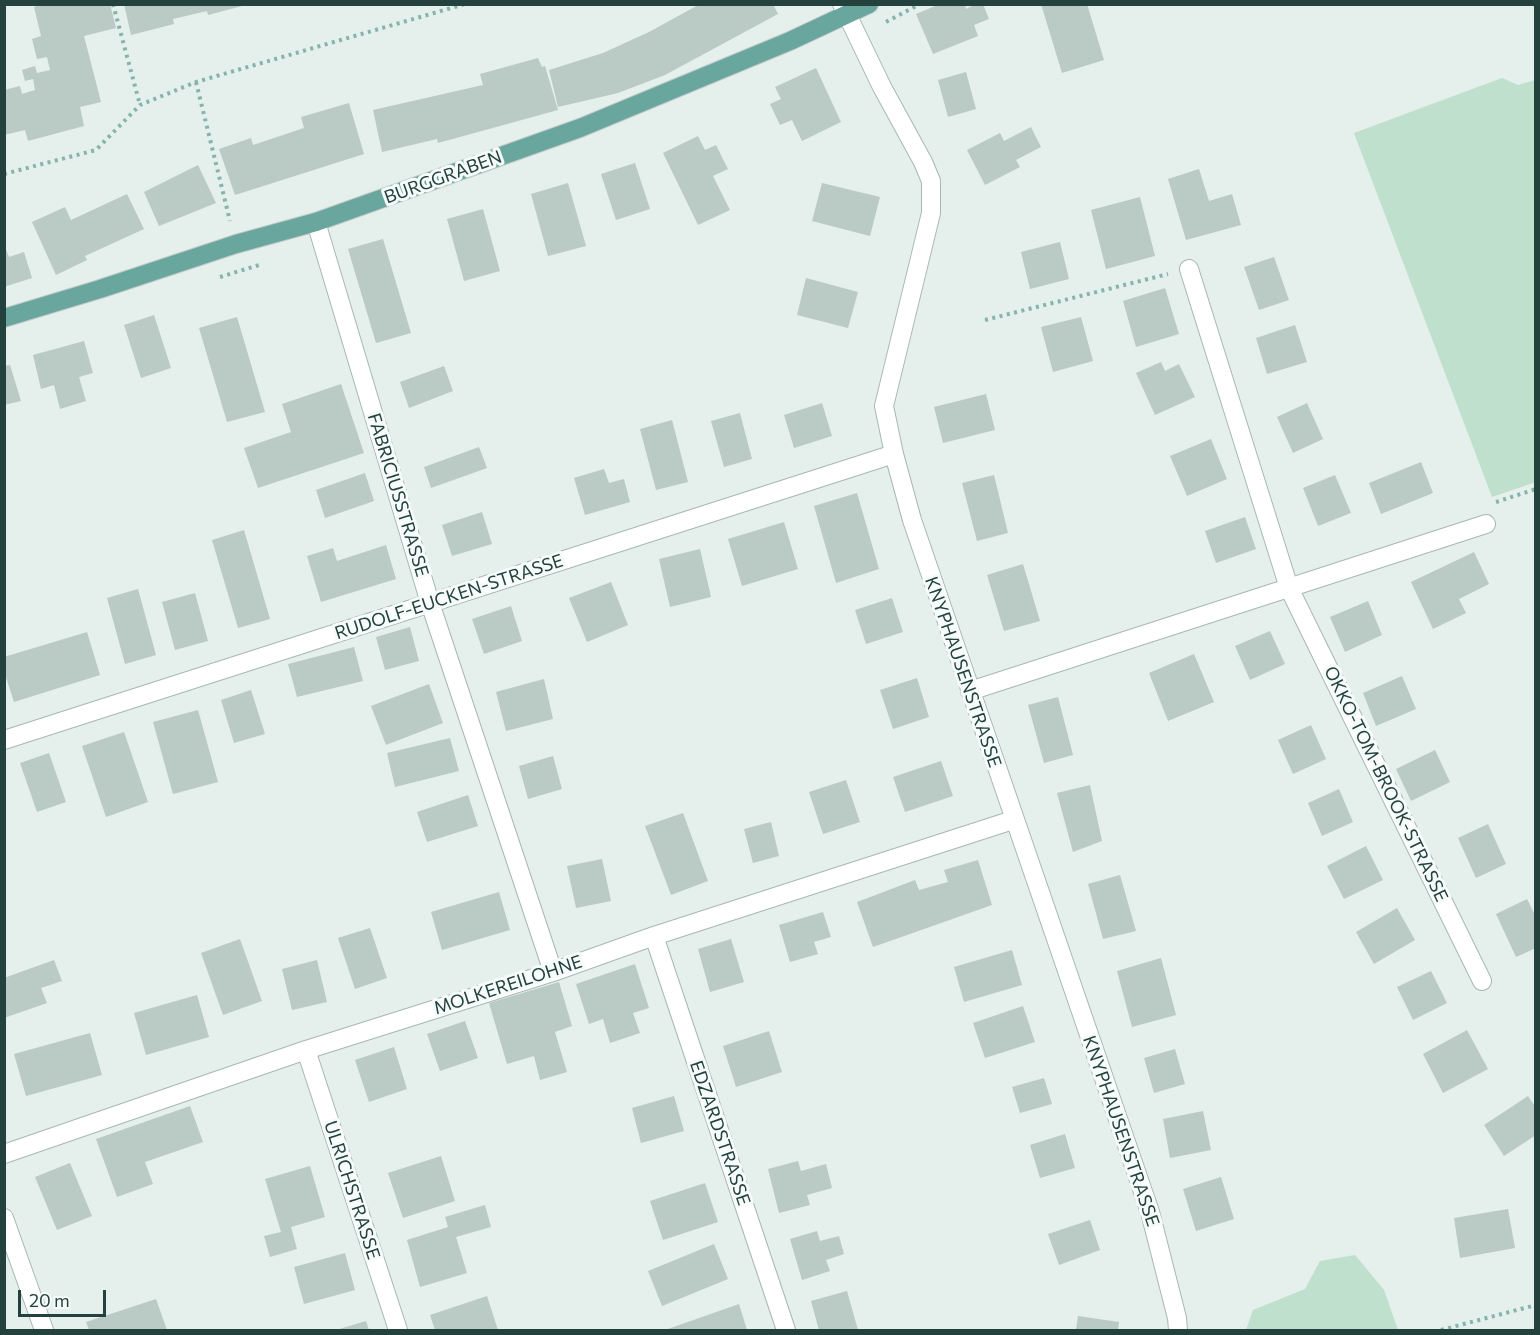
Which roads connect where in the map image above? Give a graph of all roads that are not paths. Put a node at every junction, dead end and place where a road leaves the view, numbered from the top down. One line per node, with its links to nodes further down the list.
1 (869, 4): 2 (main road, BURGGRABEN)
2 (845, 10): 3 (main road, BURGGRABEN); 6 (street, KNYPHAUSENSTRASSE)
3 (316, 222): 5 (main road, BURGGRABEN); 9 (street, FABRICIUSSTRASSE)
4 (1189, 269): 8 (street, OKKO-TOM-BROOK-STRASSE)
5 (4, 318)
6 (894, 454): 9 (street, RUDOLF-EUCKEN-STRASSE); 10 (street, KNYPHAUSENSTRASSE)
7 (1486, 524): 8 (street)
8 (1289, 588): 10 (street); 15 (street, OKKO-TOM-BROOK-STRASSE)
9 (430, 603): 11 (street, RUDOLF-EUCKEN-STRASSE); 14 (street, FABRICIUSSTRASSE)
10 (970, 691): 12 (street, KNYPHAUSENSTRASSE)
11 (4, 740)
12 (1013, 820): 13 (street, MOLKEREILOHNE); 22 (street, KNYPHAUSENSTRASSE)
13 (654, 936): 14 (street, MOLKEREILOHNE); 21 (street, EDZARDSTRASSE)
14 (553, 972): 16 (street, MOLKEREILOHNE)
15 (1482, 981)
16 (306, 1050): 17 (street, MOLKEREILOHNE); 20 (street, ULRICHSTRASSE)
17 (4, 1154)
18 (4, 1218): 19 (street)
19 (44, 1330)
20 (398, 1330)
21 (786, 1330)
22 (1178, 1330)

